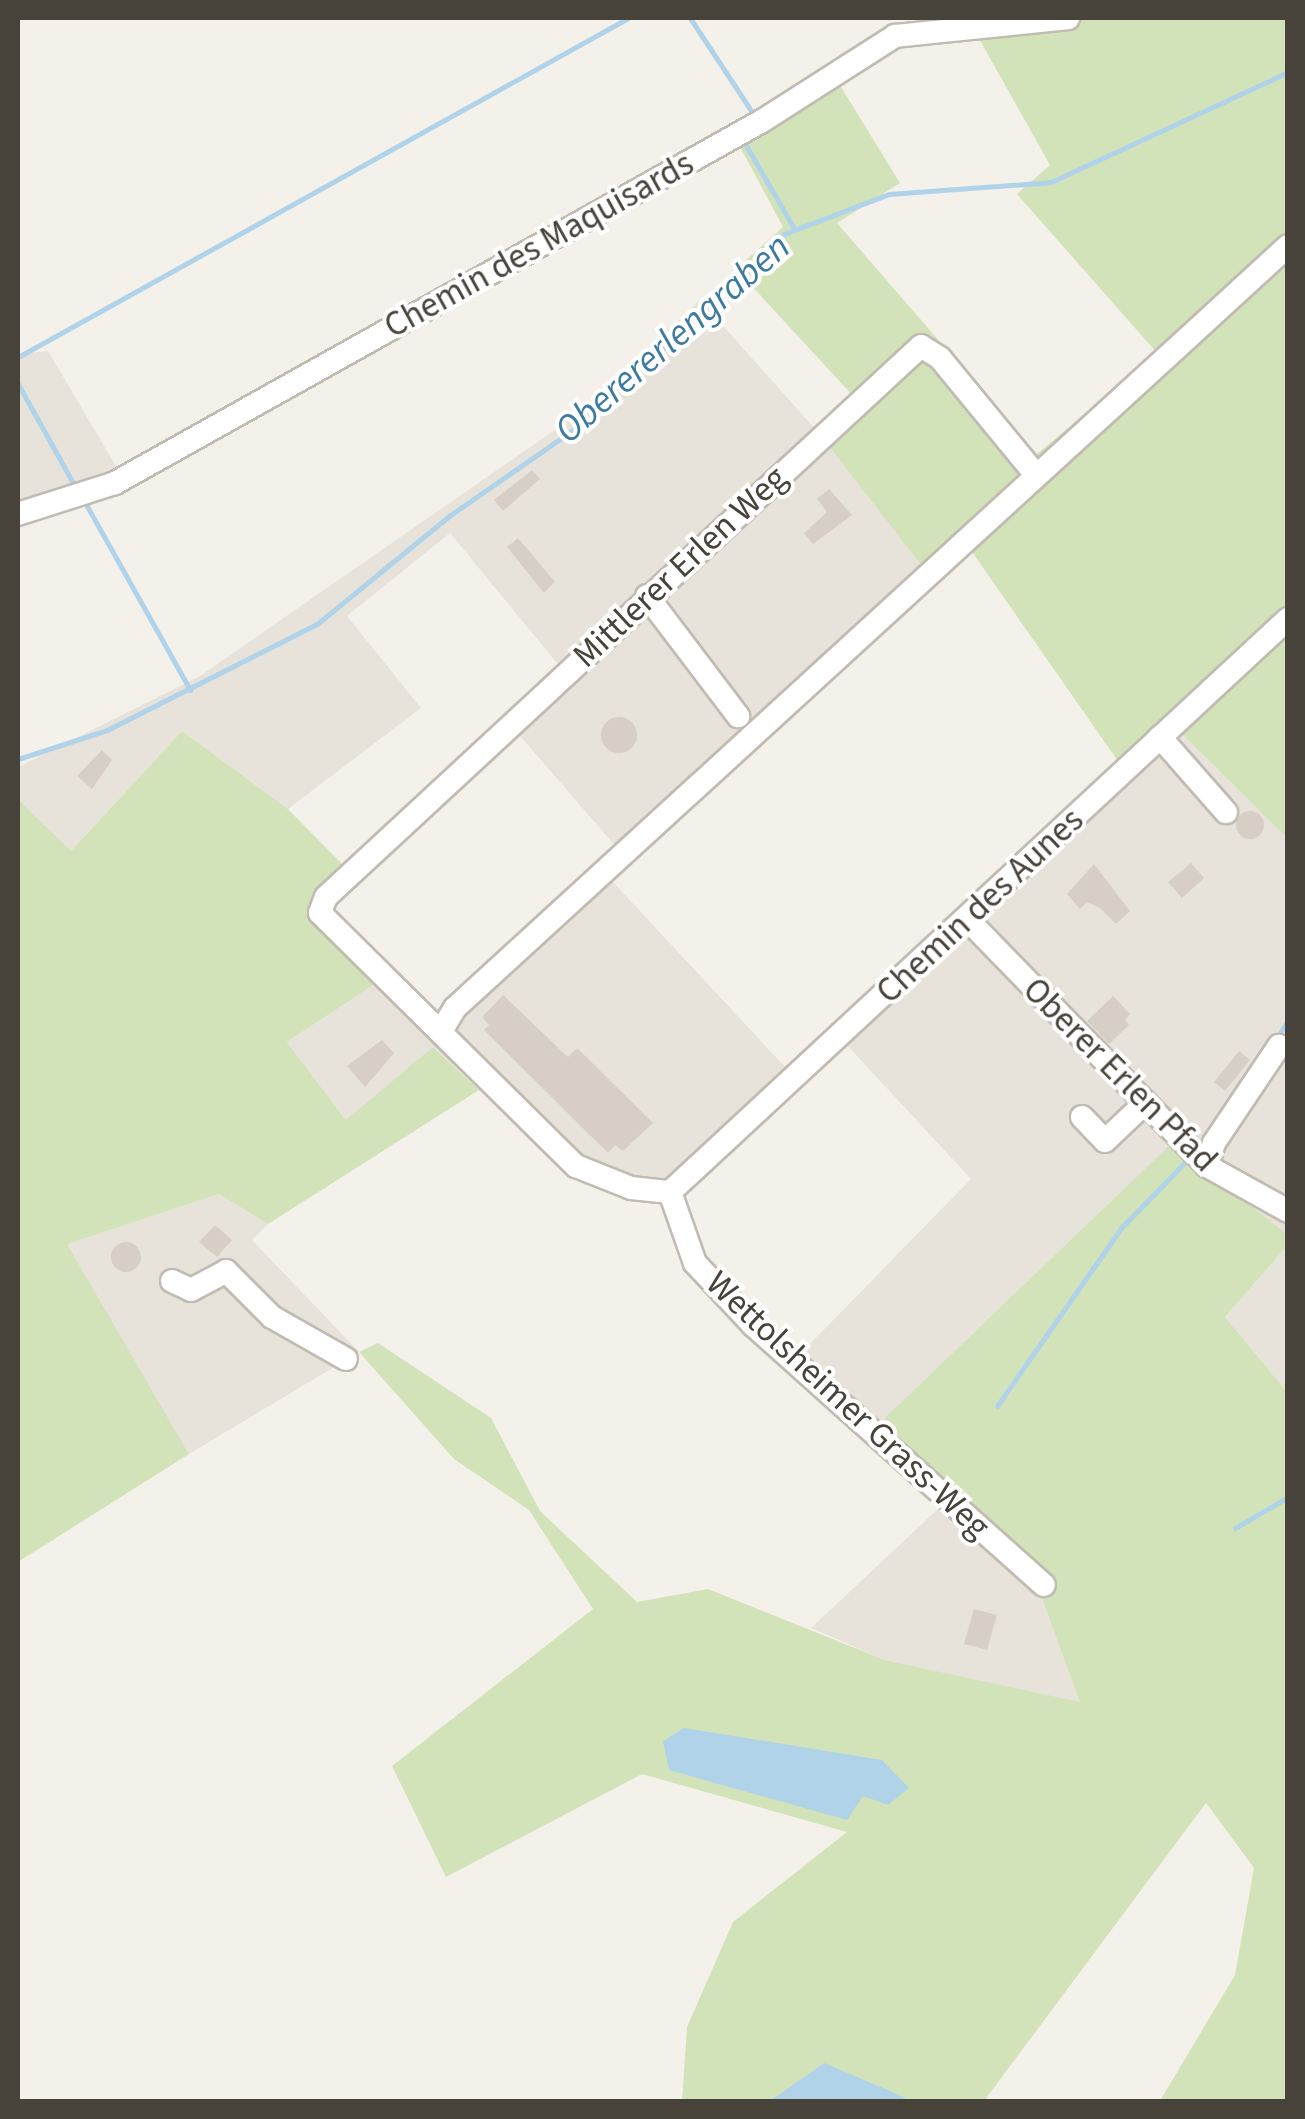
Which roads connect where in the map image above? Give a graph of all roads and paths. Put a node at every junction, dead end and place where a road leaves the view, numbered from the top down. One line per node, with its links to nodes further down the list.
1 (1068, 18): 4 (street, Chemin des Maquisards)
2 (1288, 246): 3 (street)
3 (1036, 475): 5 (street, Mittlerer Erlen Weg); 11 (street)
4 (18, 514)
5 (648, 596): 7 (street); 11 (street, Mittlerer Erlen Weg)
6 (1288, 618): 8 (street, Chemin des Aunes)
7 (738, 716)
8 (1160, 737): 9 (street); 10 (street, Chemin des Aunes)
9 (1226, 812)
10 (967, 919): 13 (street, Oberer Erlen Pfad); 16 (street, Chemin des Aunes)
11 (443, 1028): 16 (street)
12 (1280, 1046): 15 (street)
13 (1145, 1102): 14 (street); 15 (street, Oberer Erlen Pfad)
14 (1082, 1117)
15 (1206, 1166): 17 (street, Oberer Erlen Pfad)
16 (670, 1192): 20 (street, Wettolsheimer Grass-Weg)
17 (1288, 1211)
18 (172, 1281): 19 (street)
19 (346, 1359)
20 (1044, 1584)

